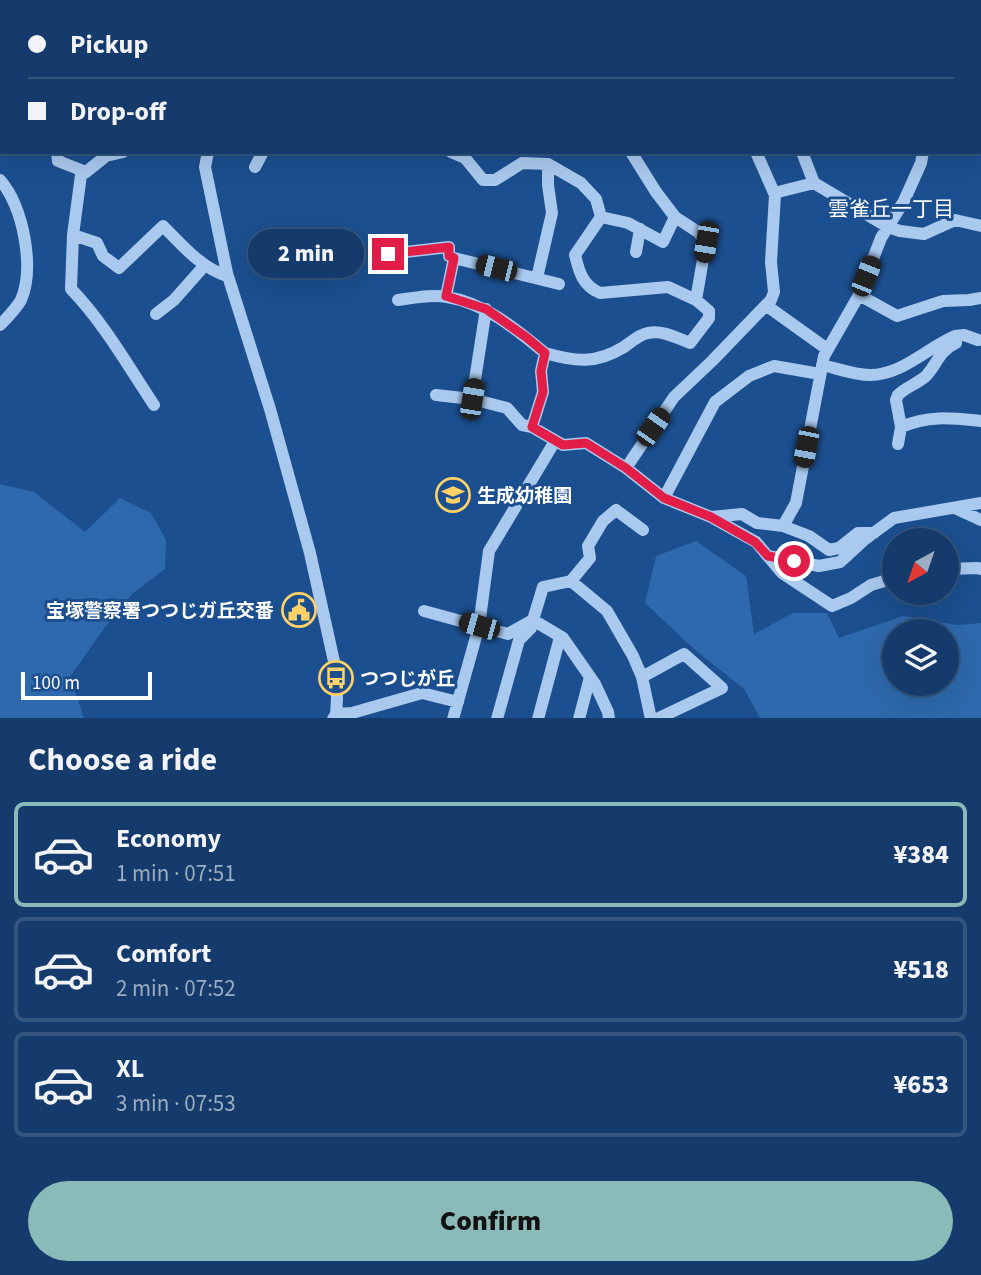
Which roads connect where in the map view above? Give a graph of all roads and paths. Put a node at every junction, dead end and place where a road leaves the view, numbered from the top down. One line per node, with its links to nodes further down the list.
1 (57, 154): 12 (street)
2 (114, 154): 12 (street)
3 (208, 154): 26 (street)
4 (262, 154): 11 (street)
5 (456, 154): 10 (street)
6 (632, 154): 17 (street)
7 (757, 154): 15 (street)
8 (803, 154): 14 (street)
9 (923, 154): 19 (street)
10 (548, 164): 16 (street); 27 (street)
11 (256, 167)
12 (86, 172): 21 (street)
13 (0, 180): 37 (street)
14 (814, 183): 15 (street); 19 (street)
15 (774, 193): 34 (street)
16 (601, 217): 20 (street); 33 (street)
17 (676, 217): 20 (street); 33 (street)
18 (981, 226): 19 (street)
19 (888, 227): 29 (street)
20 (640, 229): 22 (street)
21 (73, 235): 25 (street); 44 (street)
22 (636, 252)
23 (388, 254): 24 (street)
24 (454, 258): 27 (street); 30 (street)
25 (205, 265): 26 (street); 36 (street)
26 (228, 276): 71 (street)
27 (537, 278): 28 (street)
28 (559, 284)
29 (859, 295): 31 (street); 39 (street)
30 (446, 296): 32 (street); 35 (street)
31 (981, 298)
32 (398, 300)
33 (696, 300): 40 (street)
34 (767, 306): 39 (street); 50 (street)
35 (486, 309): 40 (street); 43 (street)
36 (156, 314)
37 (0, 325)
38 (980, 340): 41 (street); 47 (street)
39 (827, 349): 41 (street)
40 (545, 353): 46 (street)
41 (821, 369): 51 (street); 56 (street)
42 (436, 395): 43 (street)
43 (472, 399): 46 (street)
44 (154, 405)
45 (981, 421): 47 (street)
46 (532, 427): 48 (street)
47 (901, 427): 49 (street)
48 (555, 441): 50 (street); 66 (street)
49 (898, 444)
50 (626, 468): 51 (street)
51 (664, 498): 54 (street)
52 (981, 503): 53 (street)
53 (954, 508): 55 (street); 58 (street)
54 (711, 517): 56 (street); 59 (street)
55 (981, 520)
56 (783, 526): 58 (street)
57 (643, 530): 62 (street)
58 (874, 533): 59 (street)
59 (768, 556): 63 (street)
60 (959, 569): 61 (street)
61 (981, 569)
62 (571, 582): 65 (street); 69 (street)
63 (882, 582)
64 (424, 611): 66 (street)
65 (533, 620): 66 (street); 67 (street); 73 (street)
66 (479, 626): 70 (street)
67 (561, 637): 68 (street); 74 (street)
68 (590, 677): 75 (street); 76 (street)
69 (642, 677): 77 (street); 78 (street)
70 (458, 702): 71 (street); 72 (street)
71 (337, 717)
72 (453, 718)
73 (497, 718)
74 (538, 718)
75 (579, 718)
76 (609, 718)
77 (651, 718)
78 (659, 718)

